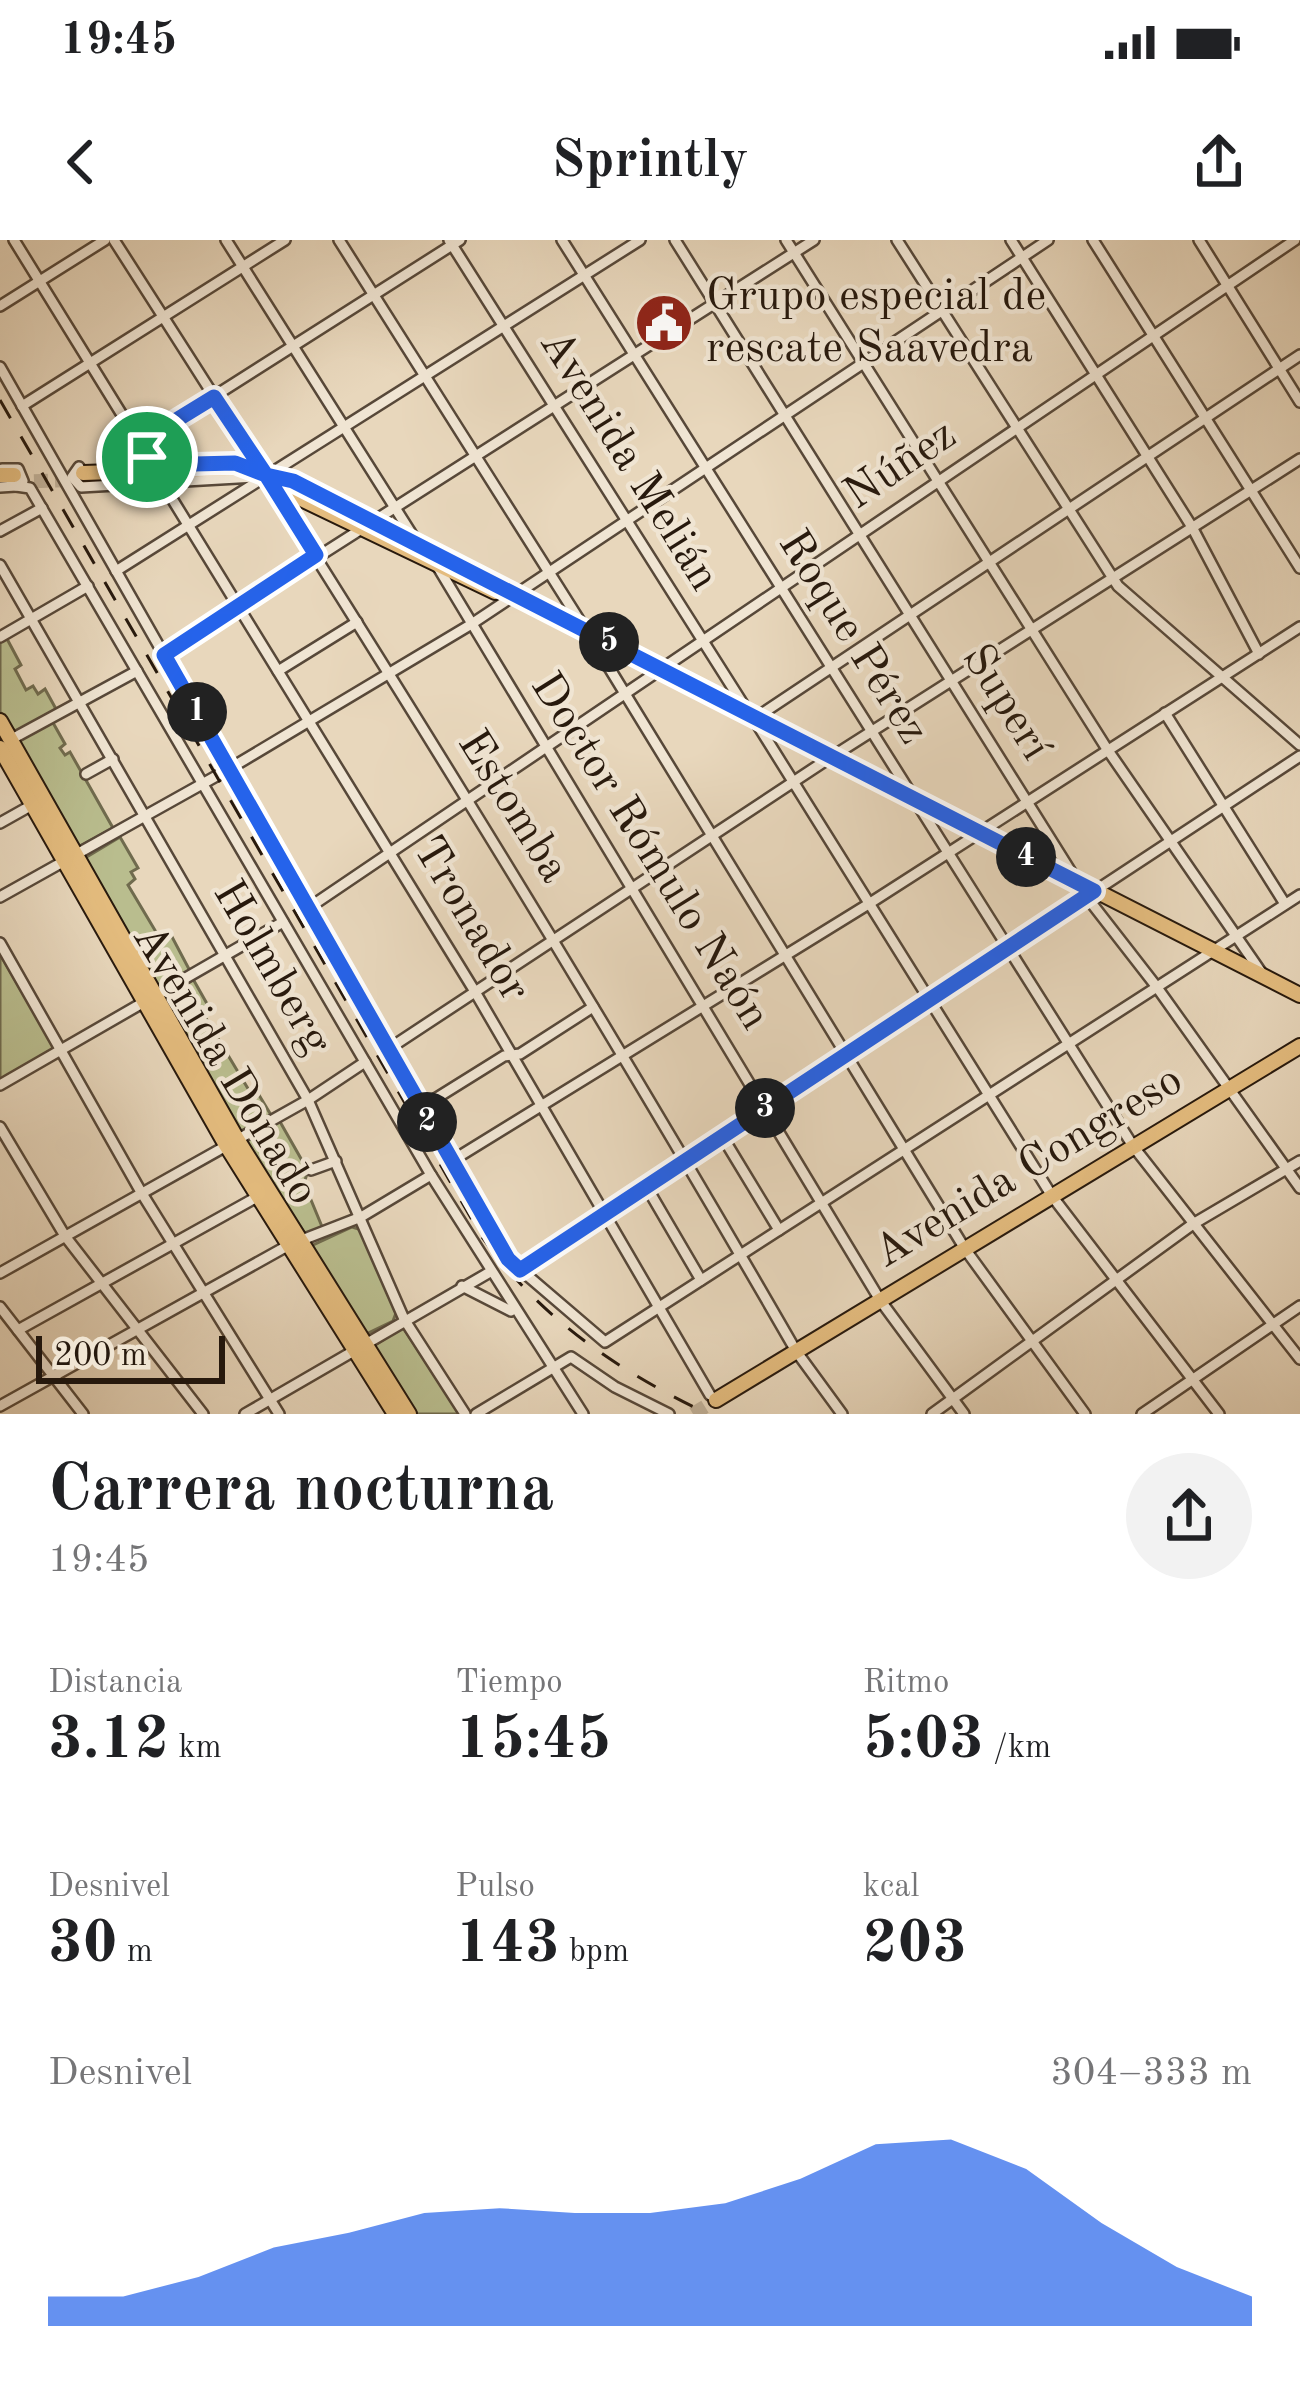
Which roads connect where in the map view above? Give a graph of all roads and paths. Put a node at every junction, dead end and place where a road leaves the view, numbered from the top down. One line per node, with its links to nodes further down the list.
1 (14, 240): 23 (street)
2 (105, 240): 23 (street)
3 (115, 240): 29 (street, Estomba)
4 (226, 240): 21 (street)
5 (285, 240): 21 (street)
6 (340, 240): 25 (street)
7 (562, 240): 22 (street, Roque Pérez)
8 (640, 240): 22 (street)
9 (675, 240): 26 (street, Superí)
10 (786, 240): 19 (street)
11 (814, 240): 19 (street)
12 (897, 240): 28 (street)
13 (1011, 240): 20 (street)
14 (1048, 240): 20 (street)
15 (1093, 240): 31 (street)
16 (1199, 240): 24 (street)
17 (1294, 240): 24 (street, Núñez)
18 (454, 242): 25 (street); 30 (street, Avenida Melián)
19 (794, 253): 26 (street); 36 (street)
20 (1022, 258): 28 (street); 40 (street)
21 (243, 267): 29 (street); 32 (street)
22 (584, 275): 30 (street); 33 (street, Roque Pérez)
23 (40, 281): 27 (street); 35 (street)
24 (1228, 285): 31 (street, Núñez); 38 (street)
25 (373, 294): 32 (street); 39 (street)
26 (715, 304): 33 (street); 45 (street, Superí)
27 (0, 306)
28 (942, 311): 36 (street); 48 (street)
29 (164, 318): 35 (street); 41 (street, Estomba)
30 (504, 325): 39 (street); 44 (street, Avenida Melián)
31 (1155, 335): 40 (street, Núñez); 46 (street)
32 (293, 346): 41 (street); 47 (street)
33 (634, 354): 44 (street); 55 (street, Roque Pérez)
34 (1300, 355): 38 (street)
35 (90, 363): 43 (street); 49 (street)
36 (863, 364): 45 (street); 59 (street)
37 (0, 367): 43 (street)
38 (1280, 368): 42 (street); 46 (street)
39 (424, 375): 47 (street); 51 (street)
40 (1096, 375): 48 (street, Núñez); 50 (street)
41 (214, 397): 49 (street); 56 (street, Estomba)
42 (1300, 402)
43 (22, 406): 54 (street)
44 (554, 406): 51 (street); 66 (street, Avenida Melián)
45 (784, 416): 55 (street); 71 (street, Superí)
46 (1206, 418): 50 (street); 61 (street)
47 (344, 426): 56 (street); 63 (street)
48 (1017, 429): 59 (street, Núñez); 65 (street)
49 (139, 443): 53 (street)
50 (1148, 455): 65 (street); 69 (street)
51 (475, 456): 63 (street); 79 (street)
52 (1300, 459): 61 (street)
53 (153, 465): 56 (street); 57 (street)
54 (58, 467): 57 (street); 62 (street)
55 (707, 469): 66 (street); 82 (street, Roque Pérez)
56 (266, 475): 57 (main road); 60 (street); 67 (main road); 68 (street); 73 (street, Estomba)
57 (82, 477): 60 (street); 62 (street)
58 (6, 479): 64 (street)
59 (937, 480): 71 (street, Núñez); 74 (street)
60 (163, 484): 68 (street, Tronador)
61 (1253, 490): 69 (street); 77 (street)
62 (74, 497): 78 (street)
63 (394, 506): 67 (street); 72 (street)
64 (42, 508): 70 (street); 81 (street)
65 (1068, 511): 74 (street); 80 (street)
66 (627, 521): 79 (street); 93 (street, Avenida Melián)
67 (364, 524): 72 (main road); 73 (street); 75 (main road)
68 (189, 525): 78 (street); 84 (street, Tronador)
69 (1192, 526): 80 (street); 94 (street)
70 (0, 531)
71 (859, 533): 82 (street, Núñez); 85 (street, Superí)
72 (419, 545): 83 (main road)
73 (316, 555): 84 (street); 87 (street, Estomba)
74 (988, 560): 85 (street); 90 (street)
75 (436, 564): 83 (main road); 88 (street, Doctor Rómulo Naón)
76 (0, 565): 86 (street, Holmberg)
77 (1300, 568)
78 (116, 571): 95 (street)
79 (549, 574): 83 (street); 91 (street)
80 (1113, 578): 90 (street); 101 (street)
81 (88, 586): 86 (street); 97 (street)
82 (782, 587): 93 (street, Núñez); 96 (street, Roque Pérez)
83 (514, 597): 88 (street); 91 (main road)
84 (239, 607): 95 (street); 98 (street, Tronador)
85 (909, 613): 96 (street); 102 (street, Superí)
86 (31, 619): 92 (street); 104 (street, Holmberg)
87 (357, 622): 98 (street); 100 (street, Estomba)
88 (470, 625): 100 (street); 112 (street, Doctor Rómulo Naón)
89 (1300, 628): 94 (street)
90 (1033, 630): 102 (street); 113 (street)
91 (589, 636): 99 (main road); 103 (street)
92 (0, 637)
93 (702, 640): 99 (street, Núñez); 108 (street, Avenida Melián)
94 (1259, 654): 101 (street)
95 (164, 655): 117 (street)
96 (830, 666): 108 (street); 109 (street, Roque Pérez)
97 (137, 671): 104 (street); 120 (street)
98 (278, 671): 107 (street, Tronador)
99 (656, 671): 103 (street, Núñez); 108 (main road)
100 (390, 673): 107 (street); 121 (street, Estomba)
101 (1223, 676): 105 (street); 111 (street)
102 (952, 681): 109 (street); 122 (street, Superí)
103 (625, 691): 112 (street, Núñez); 129 (street)
104 (79, 700): 110 (street); 115 (street, Holmberg)
105 (1165, 713): 113 (street); 124 (street)
106 (0, 721): 110 (main road)
107 (308, 721): 117 (street); 131 (street, Tronador)
108 (755, 722): 116 (main road); 119 (street, Avenida Melián)
109 (872, 732): 116 (street); 125 (street, Roque Pérez)
110 (4, 745): 123 (main road); 133 (main road)
111 (1300, 745)
112 (546, 747): 121 (street, Núñez); 134 (street, Doctor Rómulo Naón)
113 (1107, 748): 122 (street); 130 (street)
114 (1300, 756): 124 (street)
115 (113, 759): 118 (street); 126 (street, Holmberg)
116 (827, 760): 119 (street); 125 (main road)
117 (229, 769): 120 (street); 140 (street)
118 (86, 774)
119 (793, 782): 129 (street); 138 (street, Avenida Melián)
120 (203, 783): 126 (street); 141 (street)
121 (468, 798): 131 (street, Núñez); 143 (street, Estomba)
122 (1027, 801): 128 (street); 135 (street, Superí)
123 (32, 805): 127 (street); 133 (main road)
124 (1224, 805): 130 (street); 139 (street)
125 (919, 807): 128 (main road); 132 (street, Roque Pérez)
126 (145, 816): 133 (street); 148 (street, Holmberg)
127 (0, 823)
128 (975, 835): 132 (street); 135 (main road)
129 (713, 837): 134 (street); 146 (street)
130 (1171, 841): 135 (street); 142 (street)
131 (391, 851): 140 (street, Núñez); 151 (street, Tronador)
132 (946, 854): 138 (street); 145 (street, Roque Pérez)
133 (70, 858): 137 (street); 153 (main road)
134 (633, 886): 143 (street); 155 (street, Doctor Rómulo Naón)
135 (1086, 890): 145 (street); 147 (main road); 150 (street, Superí)
136 (1300, 895): 139 (street)
137 (0, 897)
138 (867, 904): 146 (street); 154 (street, Avenida Melián)
139 (1286, 904): 142 (street)
140 (307, 909): 161 (street)
141 (283, 922): 148 (street); 165 (street)
142 (1237, 935): 147 (street); 149 (street)
143 (555, 939): 151 (street); 157 (street, Estomba)
144 (0, 944): 160 (street)
145 (1006, 949): 154 (street); 158 (street, Roque Pérez)
146 (785, 954): 155 (street); 164 (street)
147 (1207, 954): 149 (main road); 150 (street); 156 (main road)
148 (226, 956): 153 (street); 169 (street, Holmberg)
149 (1265, 978): 152 (main road)
150 (1156, 986): 158 (street); 167 (street, Superí)
151 (475, 991): 161 (street); 163 (street, Tronador)
152 (1300, 995)
153 (148, 1000): 160 (street); 175 (main road)
154 (928, 1001): 164 (street); 168 (street, Avenida Melián)
155 (704, 1004): 162 (street); 171 (street, Doctor Rómulo Naón)
156 (1300, 1005)
157 (593, 1006): 162 (street, Estomba); 163 (street)
158 (1067, 1045): 168 (street); 176 (street, Roque Pérez)
159 (1300, 1046): 167 (main road, Avenida Congreso)
160 (62, 1049): 166 (street); 187 (street)
161 (387, 1050): 172 (street)
162 (622, 1054): 170 (street); 178 (street, Estomba)
163 (512, 1055): 170 (street, Tronador); 172 (street)
164 (846, 1055): 171 (street); 177 (street)
165 (365, 1062): 169 (street); 184 (street)
166 (0, 1085)
167 (1229, 1088): 176 (main road, Avenida Congreso); 182 (street, Superí)
168 (989, 1094): 177 (street); 188 (street, Avenida Melián)
169 (308, 1100): 175 (street); 179 (street, Holmberg)
170 (542, 1106): 180 (street); 191 (street, Tronador)
171 (766, 1107): 174 (street); 190 (street, Doctor Rómulo Naón)
172 (419, 1108): 180 (street)
173 (0, 1126): 195 (street)
174 (722, 1136): 178 (street); 194 (street)
175 (231, 1142): 187 (street); 189 (main road, Avenida Donado); 197 (main road)
176 (1133, 1146): 188 (main road, Avenida Congreso); 193 (street, Roque Pérez)
177 (903, 1150): 190 (street); 198 (street)
178 (684, 1160): 185 (street); 199 (street, Estomba)
179 (336, 1161): 183 (street); 192 (street, Holmberg)
180 (450, 1162): 200 (street)
181 (1300, 1162): 182 (street)
182 (1287, 1169): 186 (street, Superí); 193 (street)
183 (311, 1170)
184 (430, 1175): 192 (street); 201 (street)
185 (646, 1186): 191 (street); 204 (street)
186 (1300, 1187)
187 (141, 1192): 195 (street); 196 (street)
188 (1052, 1196): 198 (main road, Avenida Congreso); 203 (street, Avenida Melián)
189 (257, 1197): 196 (street); 197 (main road, Avenida Donado)
190 (824, 1202): 194 (street); 208 (street, Doctor Rómulo Naón)
191 (604, 1212): 200 (street); 211 (street, Tronador)
192 (361, 1217): 197 (street); 213 (street, Holmberg)
193 (1193, 1224): 203 (street); 214 (street, Roque Pérez)
194 (779, 1230): 199 (street)
195 (65, 1236): 202 (street); 205 (street)
196 (172, 1242): 205 (street); 207 (street)
197 (294, 1243): 207 (street); 218 (main road, Avenida Donado)
198 (964, 1249): 208 (main road, Avenida Congreso); 217 (street)
199 (740, 1255): 204 (street); 219 (street, Estomba)
200 (520, 1270): 211 (street)
201 (490, 1272): 206 (street); 212 (street)
202 (0, 1274)
203 (1115, 1279): 217 (street); 223 (street, Avenida Melián)
204 (701, 1280): 211 (street)
205 (100, 1283): 215 (street); 216 (street)
206 (462, 1286): 212 (street); 213 (street)
207 (203, 1294): 215 (street); 226 (street)
208 (880, 1300): 219 (main road, Avenida Congreso); 225 (street, Doctor Rómulo Naón)
209 (1300, 1306): 214 (street)
210 (0, 1307): 216 (street)
211 (659, 1307): 224 (street, Tronador)
212 (516, 1314): 221 (street)
213 (404, 1319): 218 (street); 234 (street, Holmberg)
214 (1272, 1324): 220 (street, Roque Pérez); 223 (street)
215 (137, 1329): 222 (street); 229 (street)
216 (18, 1330): 222 (street)
217 (1030, 1342): 225 (street); 241 (street)
218 (359, 1346): 226 (street); 232 (main road, Avenida Donado); 233 (main road)
219 (796, 1351): 224 (main road, Avenida Congreso); 238 (street, Estomba)
220 (1300, 1359)
221 (553, 1366): 235 (street); 236 (street); 237 (street)
222 (54, 1376): 227 (street); 228 (street)
223 (1192, 1380): 242 (street); 243 (street, Avenida Melián)
224 (713, 1398)
225 (952, 1398): 239 (street); 240 (street, Doctor Rómulo Naón)
226 (270, 1399): 230 (street); 231 (street)
227 (0, 1406)
228 (83, 1414)
229 (203, 1414)
230 (245, 1414)
231 (279, 1414)
232 (395, 1414)
233 (409, 1414)
234 (464, 1414)
235 (476, 1414)
236 (583, 1414)
237 (669, 1414)
238 (842, 1414)
239 (932, 1414)
240 (964, 1414)
241 (1085, 1414)
242 (1142, 1414)
243 (1219, 1414)

